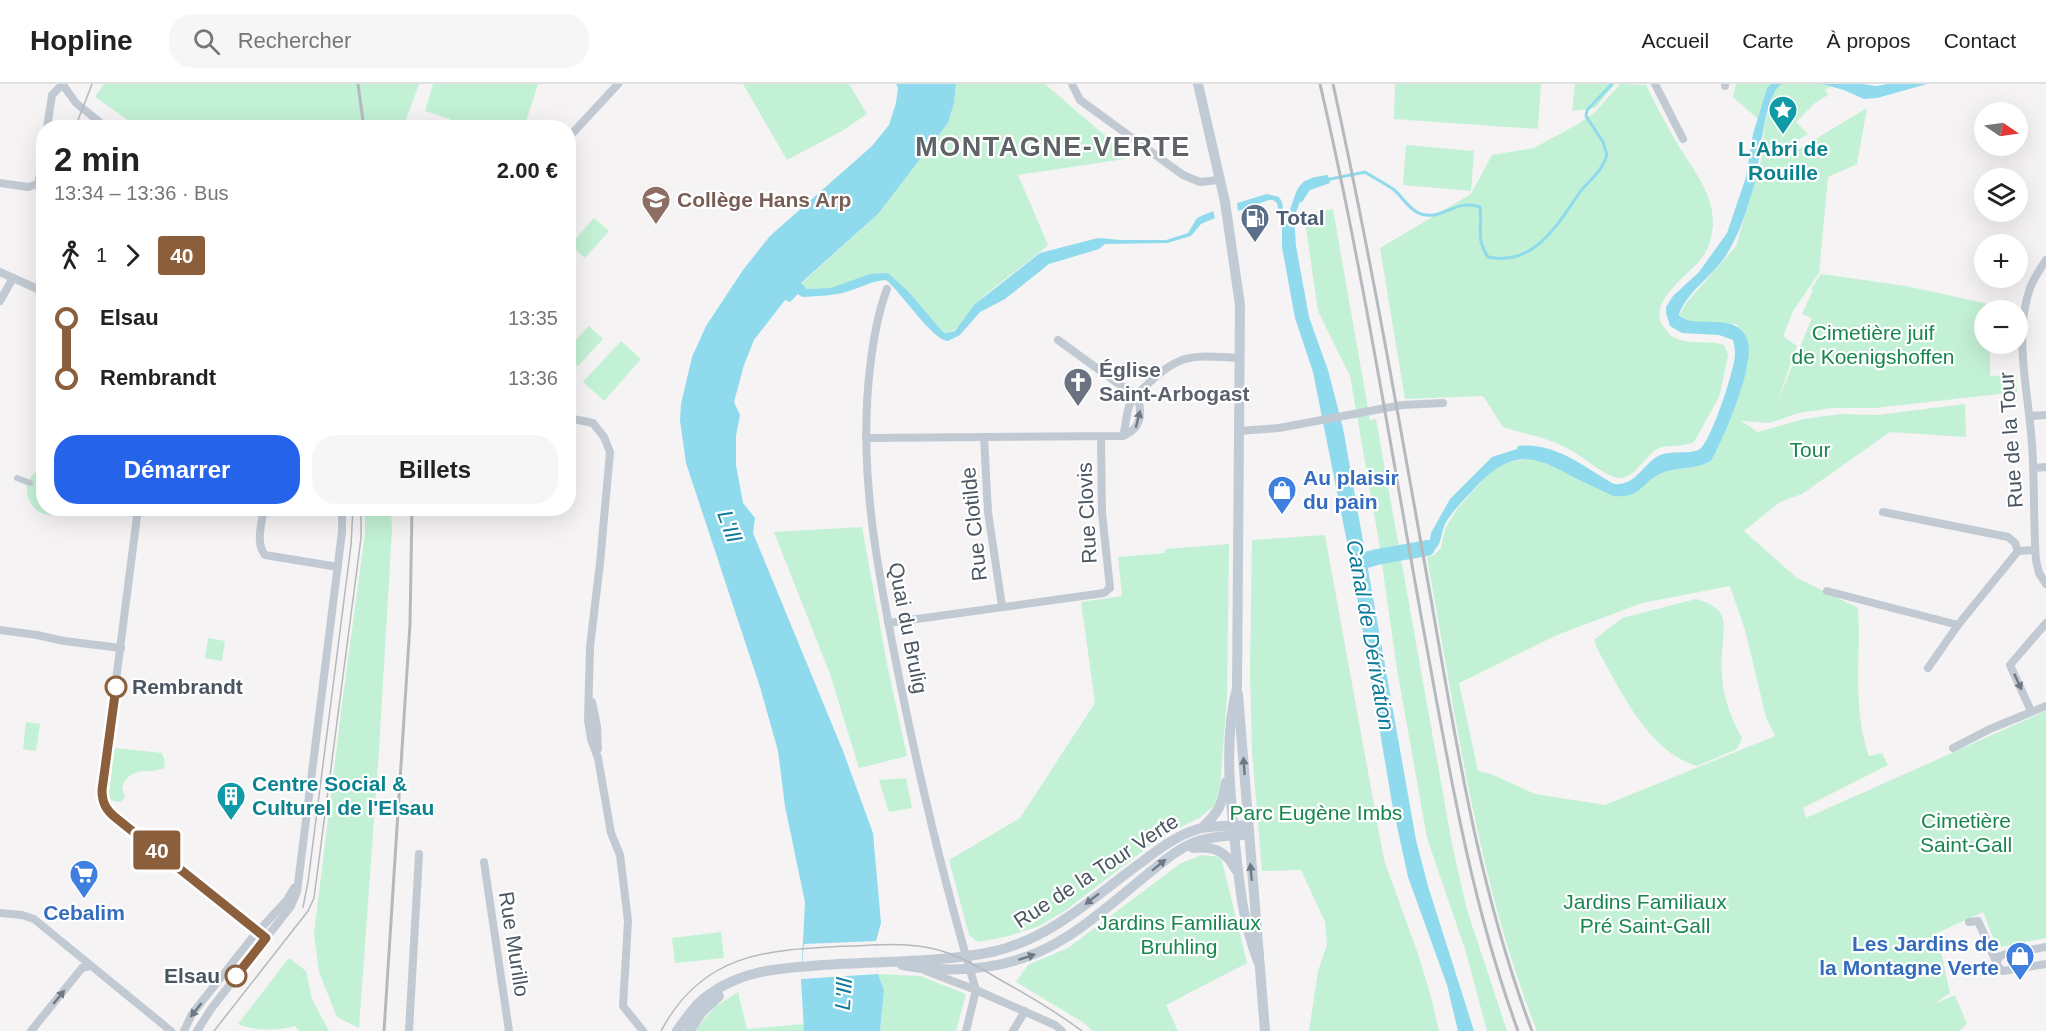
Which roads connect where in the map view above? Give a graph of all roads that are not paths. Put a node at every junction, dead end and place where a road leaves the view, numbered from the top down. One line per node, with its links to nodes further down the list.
1 (63, 84): 6 (street); 7 (street)
2 (618, 84): 8 (street)
3 (1072, 84): 10 (street)
4 (1198, 84): 10 (main road)
5 (1655, 84): 9 (street)
6 (48, 120)
7 (97, 120)
8 (576, 129)
9 (1683, 139)
10 (1219, 180): 20 (main road)
11 (0, 183): 12 (street)
12 (36, 185)
13 (2046, 260): 24 (street, Rue de la Tour)
14 (0, 272): 15 (street)
15 (13, 278): 16 (street); 18 (street)
16 (36, 288)
17 (887, 289): 30 (street, Quai du Brulig)
18 (0, 301)
19 (1058, 340): 21 (street)
20 (1240, 357): 21 (street); 26 (main road)
21 (1137, 394): 27 (street); 27 (street, one-way to 21)
22 (1443, 404): 26 (street)
23 (2046, 415): 24 (street)
24 (2030, 416): 32 (street, Rue de la Tour)
25 (576, 420): 86 (street)
26 (1239, 431): 51 (main road)
27 (1123, 436): 29 (street)
28 (984, 437): 29 (street); 30 (street); 44 (street, Rue Clotilde)
29 (1101, 437): 44 (street, Rue Clovis)
30 (866, 438): 45 (street, Quai du Brulig)
31 (2046, 467): 32 (street)
32 (2034, 468): 39 (street, Rue de la Tour)
33 (16, 478): 34 (street)
34 (30, 483)
35 (1883, 512): 40 (street)
36 (137, 516): 49 (street)
37 (263, 516): 41 (street)
38 (342, 516): 41 (street)
39 (2035, 550): 40 (street); 42 (street, Rue de la Tour)
40 (2018, 551): 47 (street)
41 (338, 567): 62 (street)
42 (2046, 584)
43 (1827, 591): 47 (street)
44 (1002, 606): 45 (street)
45 (888, 623): 69 (street, Quai du Brulig)
46 (2046, 623): 53 (street, one-way to 53)
47 (1958, 625): 50 (street)
48 (0, 630): 49 (street)
49 (121, 648): 66 (street)
50 (1928, 668)
51 (1237, 688): 55 (main road); 58 (main road, one-way to 51)
52 (2046, 706): 53 (street)
53 (2031, 711): 54 (street)
54 (1953, 748)
55 (1230, 761): 56 (main road); 57 (main road)
56 (1202, 828): 57 (main road, Rue de la Tour Verte); 69 (main road, Rue de la Tour Verte, one-way to 69)
57 (1234, 830): 58 (main road, Rue de la Tour Verte); 59 (main road, Rue de la Tour Verte); 63 (main road)
58 (1248, 830): 71 (main road, one-way to 58)
59 (1184, 848): 63 (main road); 76 (main road, Rue de la Tour Verte, one-way to 59)
60 (419, 854): 84 (street)
61 (484, 862): 85 (street, Rue Murillo)
62 (299, 873): 66 (street); 67 (street)
63 (1238, 873): 71 (main road)
64 (0, 913): 74 (street)
65 (1969, 922): 72 (street)
66 (258, 931): 67 (street); 82 (street, one-way to 82)
67 (266, 938): 83 (street)
68 (2046, 947): 72 (street)
69 (966, 955): 70 (main road, Rue de la Tour Verte); 76 (street, Quai du Brulig)
70 (881, 961): 75 (main road, Rue de la Tour Verte); 77 (main road)
71 (1258, 961): 92 (main road)
72 (1997, 961): 73 (street)
73 (2046, 964)
74 (90, 966): 80 (street, one-way to 74); 81 (street)
75 (917, 968): 76 (main road, Rue de la Tour Verte); 78 (street)
76 (970, 969): 78 (street, Quai du Brulig)
77 (758, 973): 87 (main road); 88 (main road)
78 (976, 990): 79 (street); 89 (street)
79 (1024, 1011): 90 (street); 91 (street)
80 (31, 1031)
81 (171, 1031)
82 (184, 1031)
83 (197, 1031)
84 (409, 1031)
85 (509, 1031)
86 (644, 1031)
87 (677, 1031)
88 (689, 1031)
89 (966, 1031)
90 (1013, 1031)
91 (1062, 1031)
92 (1265, 1031)

